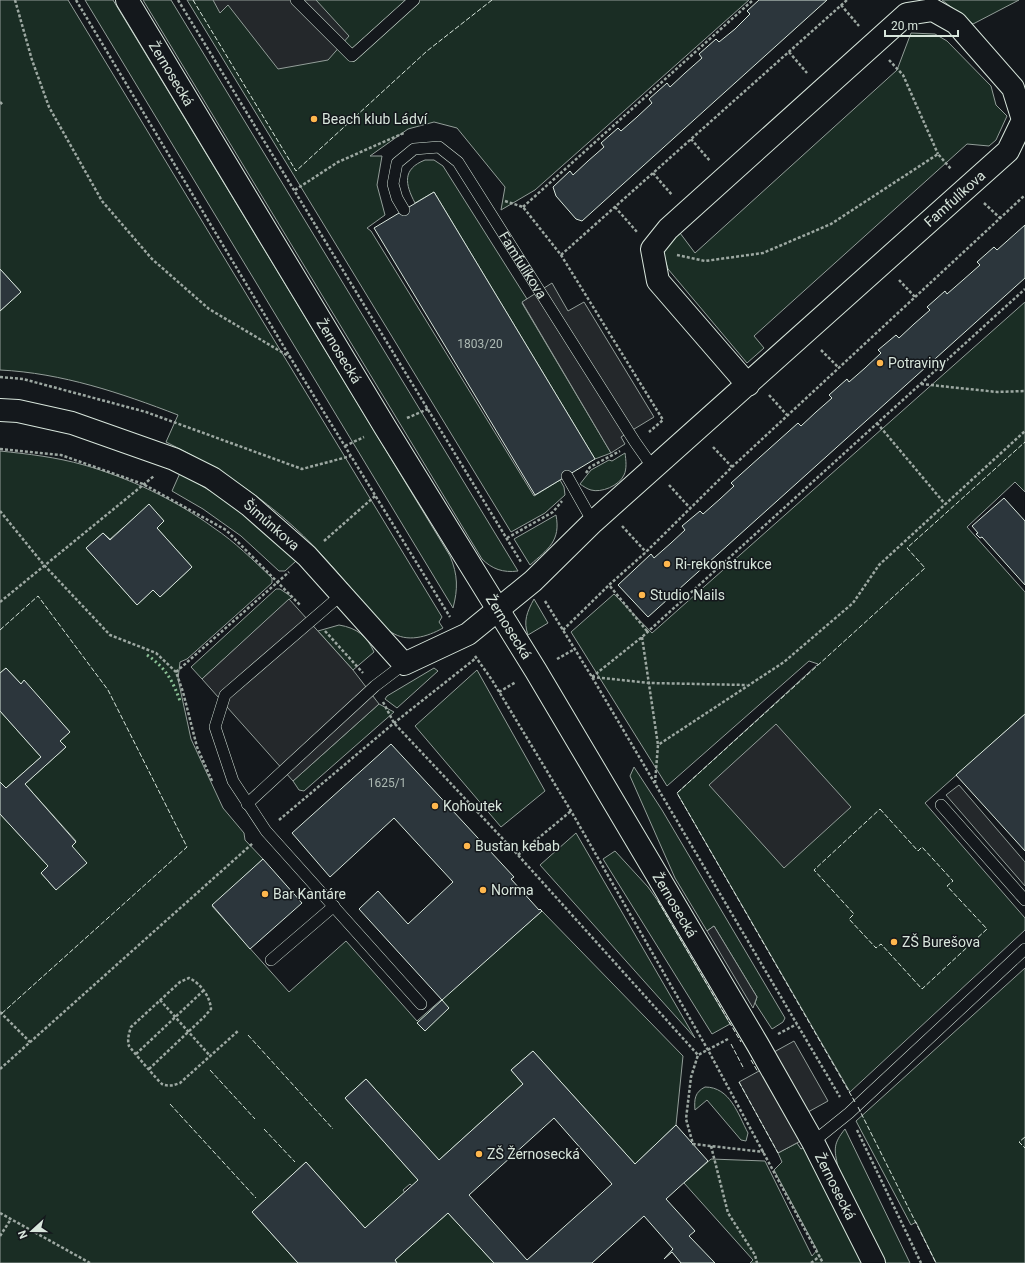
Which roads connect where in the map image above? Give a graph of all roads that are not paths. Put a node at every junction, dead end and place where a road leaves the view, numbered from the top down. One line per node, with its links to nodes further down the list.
1 (127, 0): 12 (street, Žernosecká)
2 (296, 0): 3 (lane)
3 (414, 0)
4 (915, 7): 6 (street, Famfulíkova); 6 (street, Famfulíkova)
5 (404, 210): 8 (lane, Famfulíkova)
6 (751, 383): 8 (street, Famfulíkova)
7 (0, 410): 11 (street, Šimůnkova)
8 (654, 469): 10 (street, Famfulíkova)
9 (567, 476): 10 (lane)
10 (600, 516): 12 (street, Famfulíkova)
11 (341, 595): 13 (street, Šimůnkova); 14 (lane)
12 (497, 611): 13 (street); 21 (street, Žernosecká)
13 (404, 664): 14 (lane)
14 (247, 804): 17 (lane)
15 (941, 805): 16 (lane)
16 (1025, 900)
17 (334, 906): 19 (lane); 20 (lane)
18 (1025, 949): 21 (lane)
19 (271, 960)
20 (421, 1004)
21 (813, 1142): 22 (street, Žernosecká)
22 (874, 1263)

